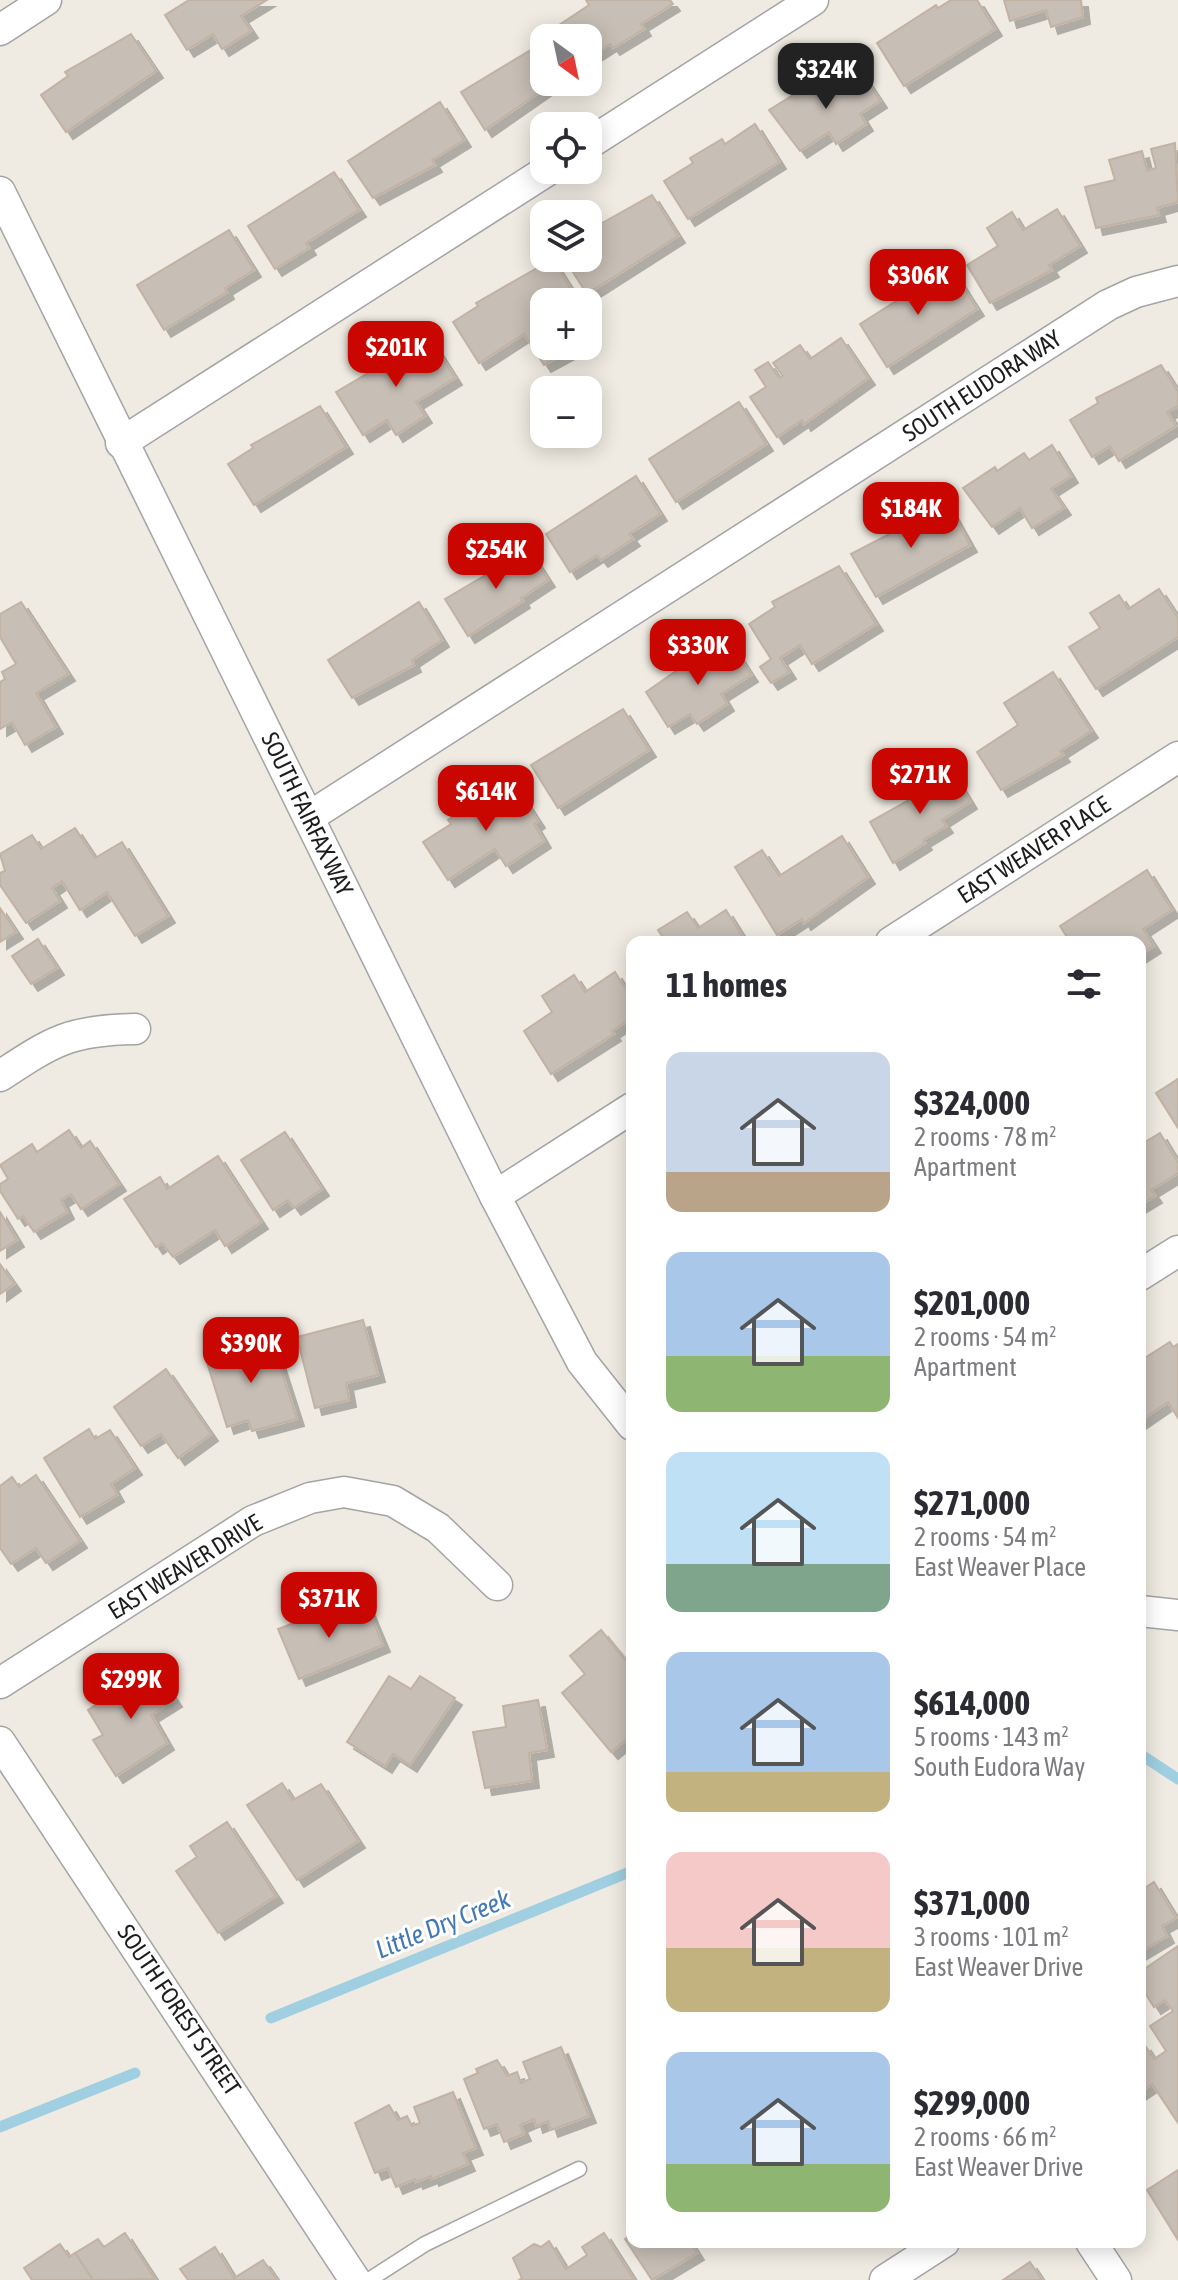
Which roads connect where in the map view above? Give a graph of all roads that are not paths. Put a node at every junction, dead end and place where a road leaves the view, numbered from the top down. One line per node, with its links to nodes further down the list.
1 (46, 0): 3 (street)
2 (813, 0): 4 (street)
3 (0, 30)
4 (602, 135)
5 (530, 182): 8 (street)
6 (0, 192): 8 (street, SOUTH FAIRFAX WAY)
7 (1178, 281): 10 (street, SOUTH EUDORA WAY)
8 (121, 443): 10 (street, SOUTH FAIRFAX WAY)
9 (1178, 757): 11 (street, EAST WEAVER PLACE)
10 (309, 817): 15 (street, SOUTH FAIRFAX WAY)
11 (900, 936)
12 (135, 1029): 13 (street)
13 (0, 1076)
14 (626, 1112): 15 (street)
15 (495, 1196): 18 (street, SOUTH FAIRFAX WAY)
16 (1178, 1251): 17 (street)
17 (1146, 1271)
18 (626, 1417)
19 (497, 1585): 22 (street, EAST WEAVER DRIVE)
20 (1146, 1612): 21 (street)
21 (1178, 1615)
22 (0, 1683)
23 (0, 1742): 27 (street, SOUTH FOREST STREET)
24 (579, 2169): 28 (lane)
25 (935, 2248): 29 (street)
26 (1095, 2248): 30 (street)
27 (355, 2280)
28 (369, 2280)
29 (885, 2280)
30 (1116, 2280)

